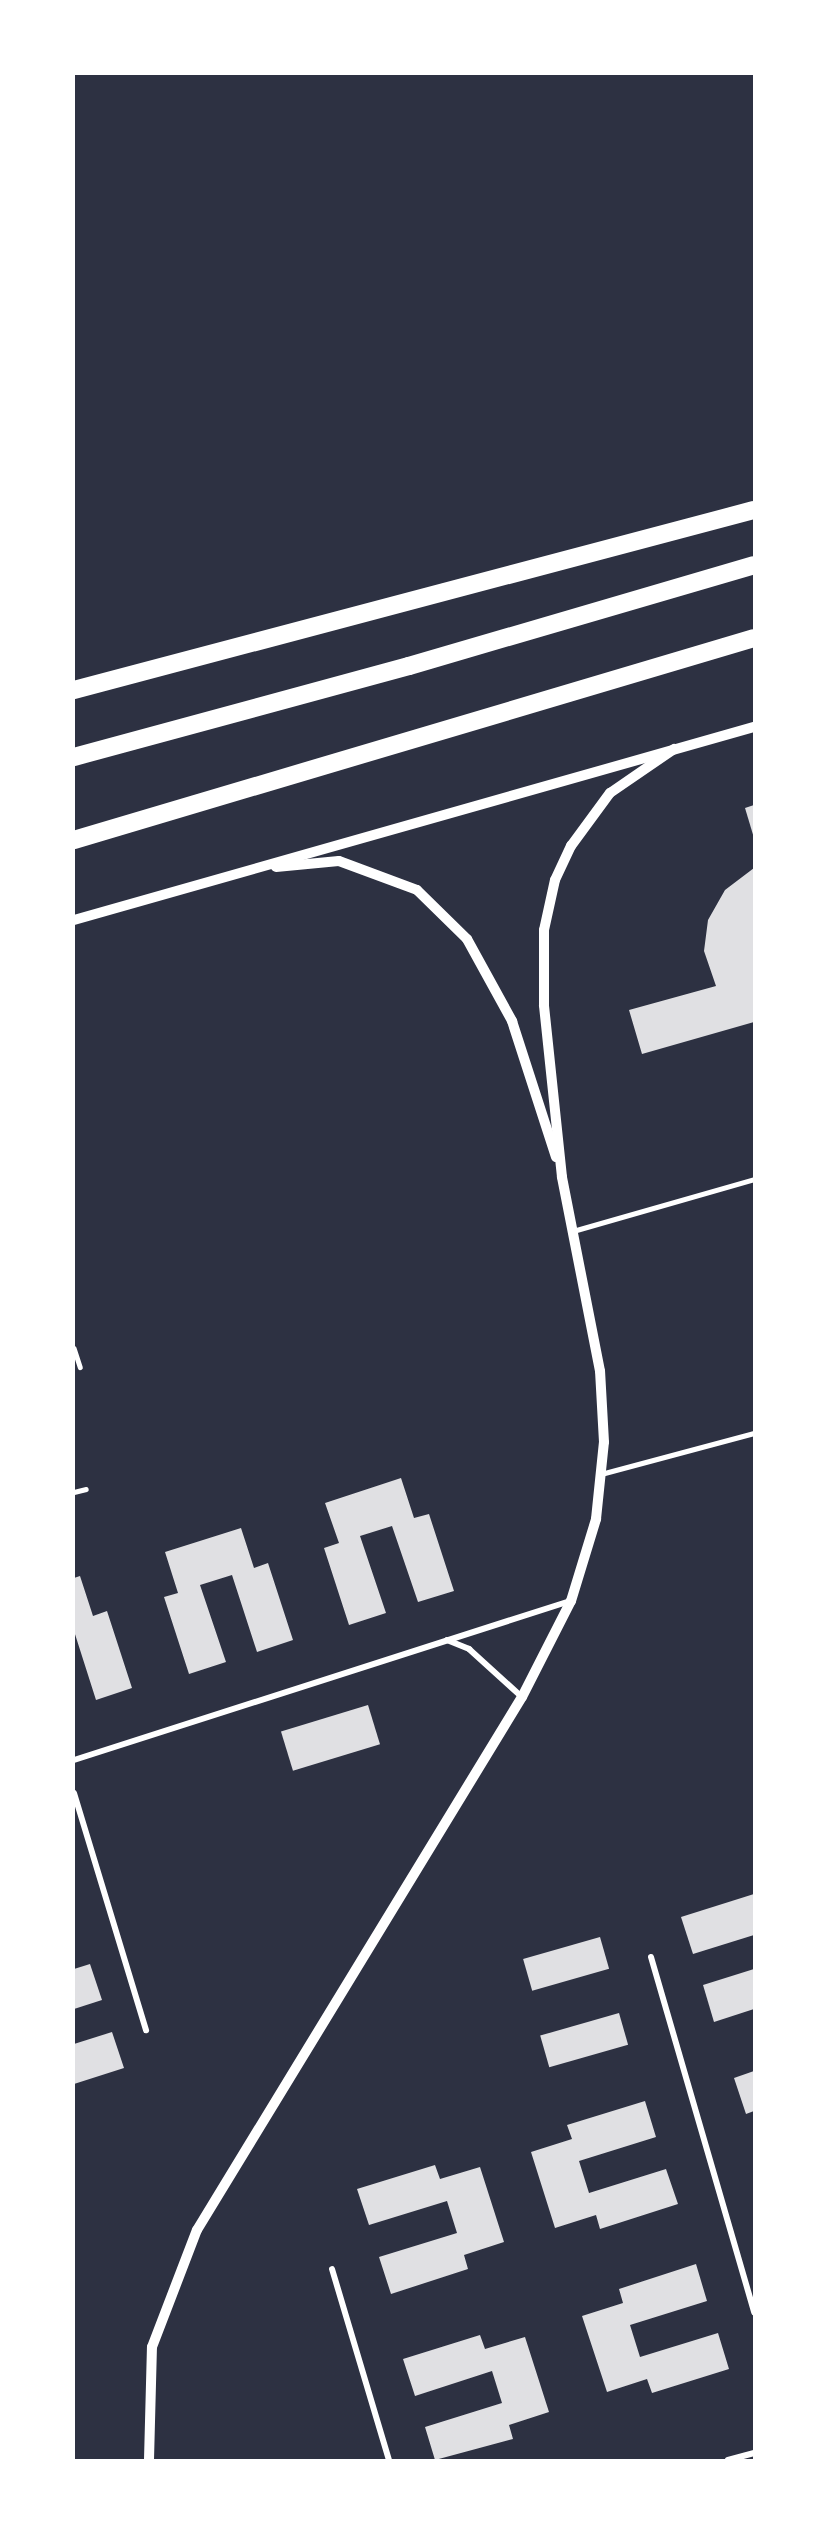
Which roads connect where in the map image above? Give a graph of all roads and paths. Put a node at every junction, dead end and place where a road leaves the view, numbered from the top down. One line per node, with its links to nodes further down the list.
1 (754, 510): 4 (highway)
2 (754, 565): 7 (highway)
3 (754, 638): 8 (highway)
4 (74, 690)
5 (754, 727): 6 (street)
6 (674, 749): 9 (street); 11 (street)
7 (74, 757)
8 (74, 840)
9 (249, 870): 10 (street); 11 (street)
10 (74, 920)
11 (562, 1178): 13 (street)
12 (754, 1179): 13 (lane)
13 (573, 1231): 17 (street)
14 (74, 1348): 15 (lane)
15 (80, 1367)
16 (754, 1433): 17 (lane)
17 (601, 1474): 20 (street)
18 (86, 1489): 19 (lane)
19 (74, 1492)
20 (571, 1601): 21 (street); 22 (street)
21 (446, 1640): 22 (street); 23 (street)
22 (522, 1697): 30 (street)
23 (74, 1760)
24 (74, 1793): 26 (street)
25 (651, 1957): 28 (street)
26 (146, 2030)
27 (332, 2269): 31 (street)
28 (754, 2312)
29 (754, 2453): 32 (street)
30 (149, 2460)
31 (389, 2460)
32 (728, 2460)

